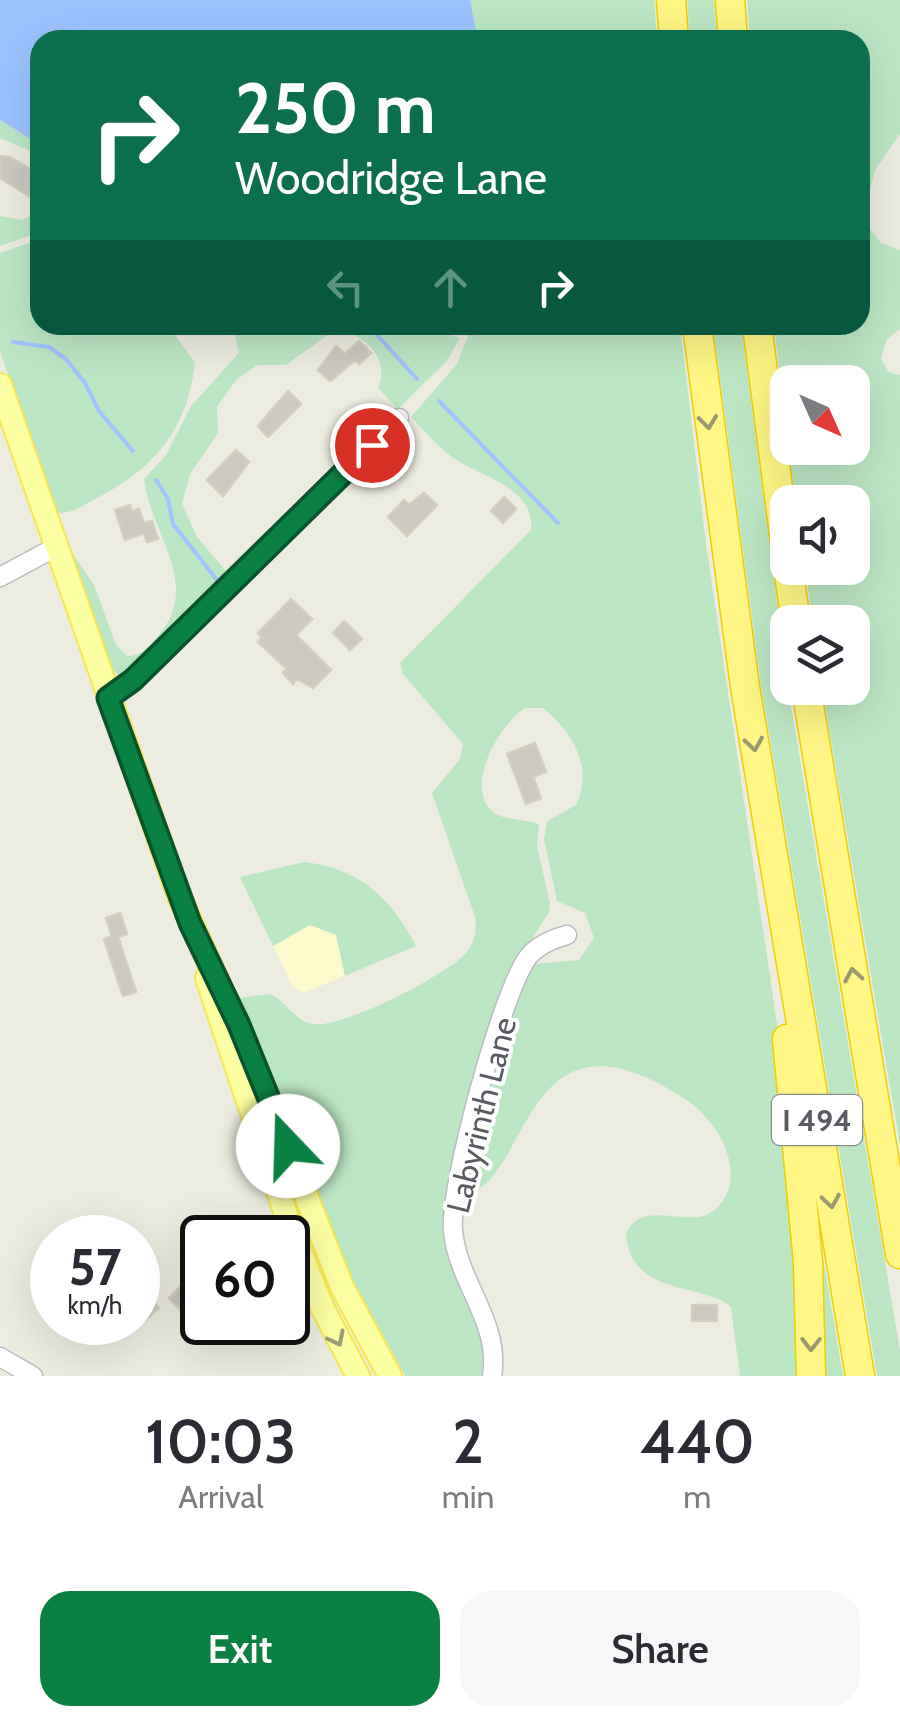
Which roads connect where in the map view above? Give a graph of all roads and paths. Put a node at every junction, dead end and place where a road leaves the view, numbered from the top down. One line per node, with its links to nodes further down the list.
1 (671, 0): 3 (highway)
2 (730, 0): 4 (highway)
3 (673, 30)
4 (732, 30)
5 (698, 335): 14 (highway, I 494, one-way to 14)
6 (758, 335): 9 (highway)
7 (0, 385): 10 (main road)
8 (399, 418): 12 (street)
9 (777, 485)
10 (56, 546): 11 (street); 12 (main road)
11 (0, 577)
12 (108, 698): 16 (main road)
13 (809, 705): 17 (highway, I 494, one-way to 13)
14 (774, 863): 25 (highway, one-way to 25); 26 (highway, I 494, one-way to 26)
15 (567, 935): 24 (street, Labyrinth Lane)
16 (201, 950): 22 (main road, one-way to 22); 23 (main road)
17 (869, 1071): 18 (highway); 19 (highway, I 494)
18 (900, 1209)
19 (900, 1254)
20 (0, 1357): 21 (street)
21 (33, 1376)
22 (358, 1376)
23 (390, 1376)
24 (492, 1376)
25 (811, 1376)
26 (860, 1376)

